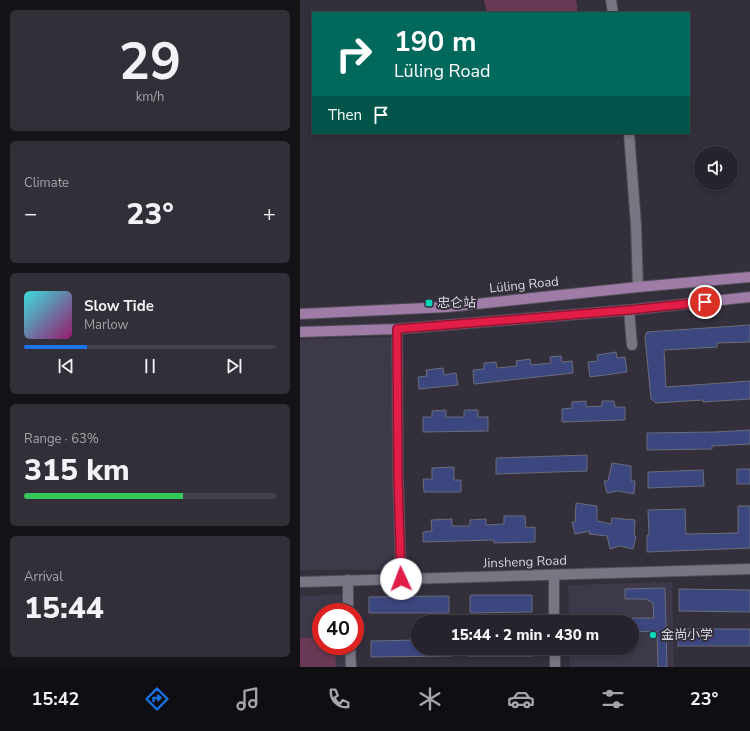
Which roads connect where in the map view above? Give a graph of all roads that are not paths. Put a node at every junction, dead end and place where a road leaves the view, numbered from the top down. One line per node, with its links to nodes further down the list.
1 (611, 0): 2 (street)
2 (613, 12)
3 (628, 134): 5 (street)
4 (750, 277): 5 (main road, Lüling Road)
5 (638, 287): 8 (main road, Lüling Road)
6 (750, 297): 7 (main road)
7 (629, 310): 9 (main road); 11 (street)
8 (300, 314)
9 (397, 329): 10 (main road); 14 (street)
10 (300, 332)
11 (632, 345)
12 (750, 569): 13 (street, Jinsheng Road)
13 (554, 575): 14 (street, Jinsheng Road); 18 (street)
14 (401, 579): 15 (street, Jinsheng Road)
15 (348, 580): 16 (street, Jinsheng Road); 17 (street)
16 (300, 582)
17 (348, 603)
18 (554, 615)
19 (350, 655): 21 (street)
20 (554, 655): 22 (street)
21 (351, 667)
22 (555, 667)

